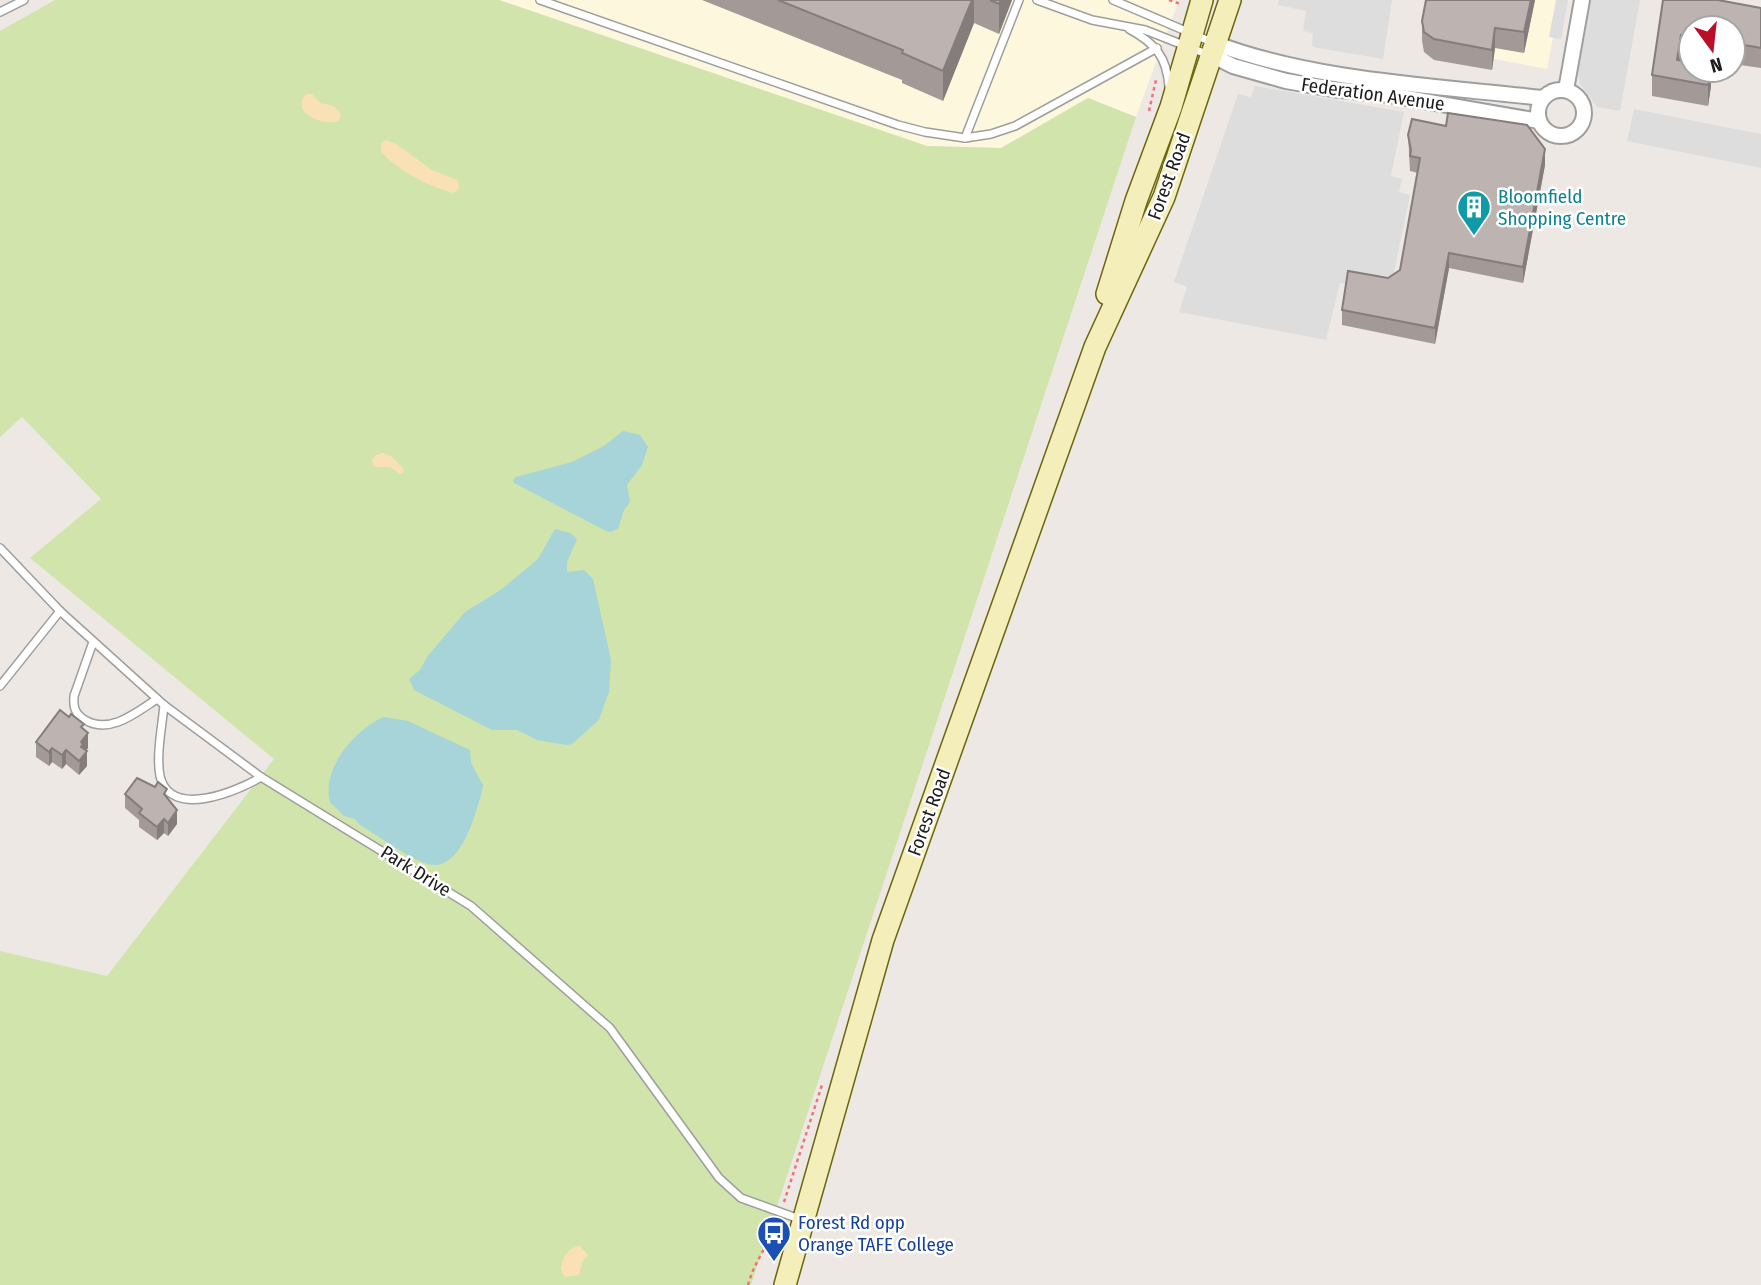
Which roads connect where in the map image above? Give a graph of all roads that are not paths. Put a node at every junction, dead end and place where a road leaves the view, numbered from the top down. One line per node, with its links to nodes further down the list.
1 (24, 0): 10 (lane)
2 (540, 0): 19 (lane)
3 (1019, 0): 19 (lane)
4 (1037, 0): 11 (lane)
5 (1113, 0): 9 (lane)
6 (1230, 0): 14 (main road, Forest Road)
7 (1582, 0): 15 (street)
8 (1195, 2): 12 (main road, Forest Road)
9 (1126, 3): 12 (lane)
10 (0, 12)
11 (1125, 27): 12 (lane); 13 (lane)
12 (1189, 41): 14 (lane); 14 (lane); 17 (main road, Forest Road)
13 (1157, 48): 17 (lane); 19 (lane)
14 (1212, 49): 16 (street, Federation Avenue); 18 (street, Federation Avenue); 20 (main road, Forest Road)
15 (1566, 90): 16 (street); 18 (street)
16 (1543, 98): 18 (street)
17 (1171, 107): 20 (main road, Forest Road)
18 (1539, 121)
19 (965, 138)
20 (1095, 346): 28 (main road, Forest Road)
21 (0, 548): 22 (lane, Park Drive)
22 (60, 611): 23 (lane, Park Drive); 24 (lane)
23 (93, 642): 25 (lane, Park Drive); 25 (lane)
24 (0, 686)
25 (157, 699): 26 (lane, Park Drive)
26 (164, 705): 27 (lane, Park Drive); 27 (lane)
27 (261, 778): 28 (lane, Park Drive)
28 (802, 1220): 29 (main road, Forest Road)
29 (785, 1285)

